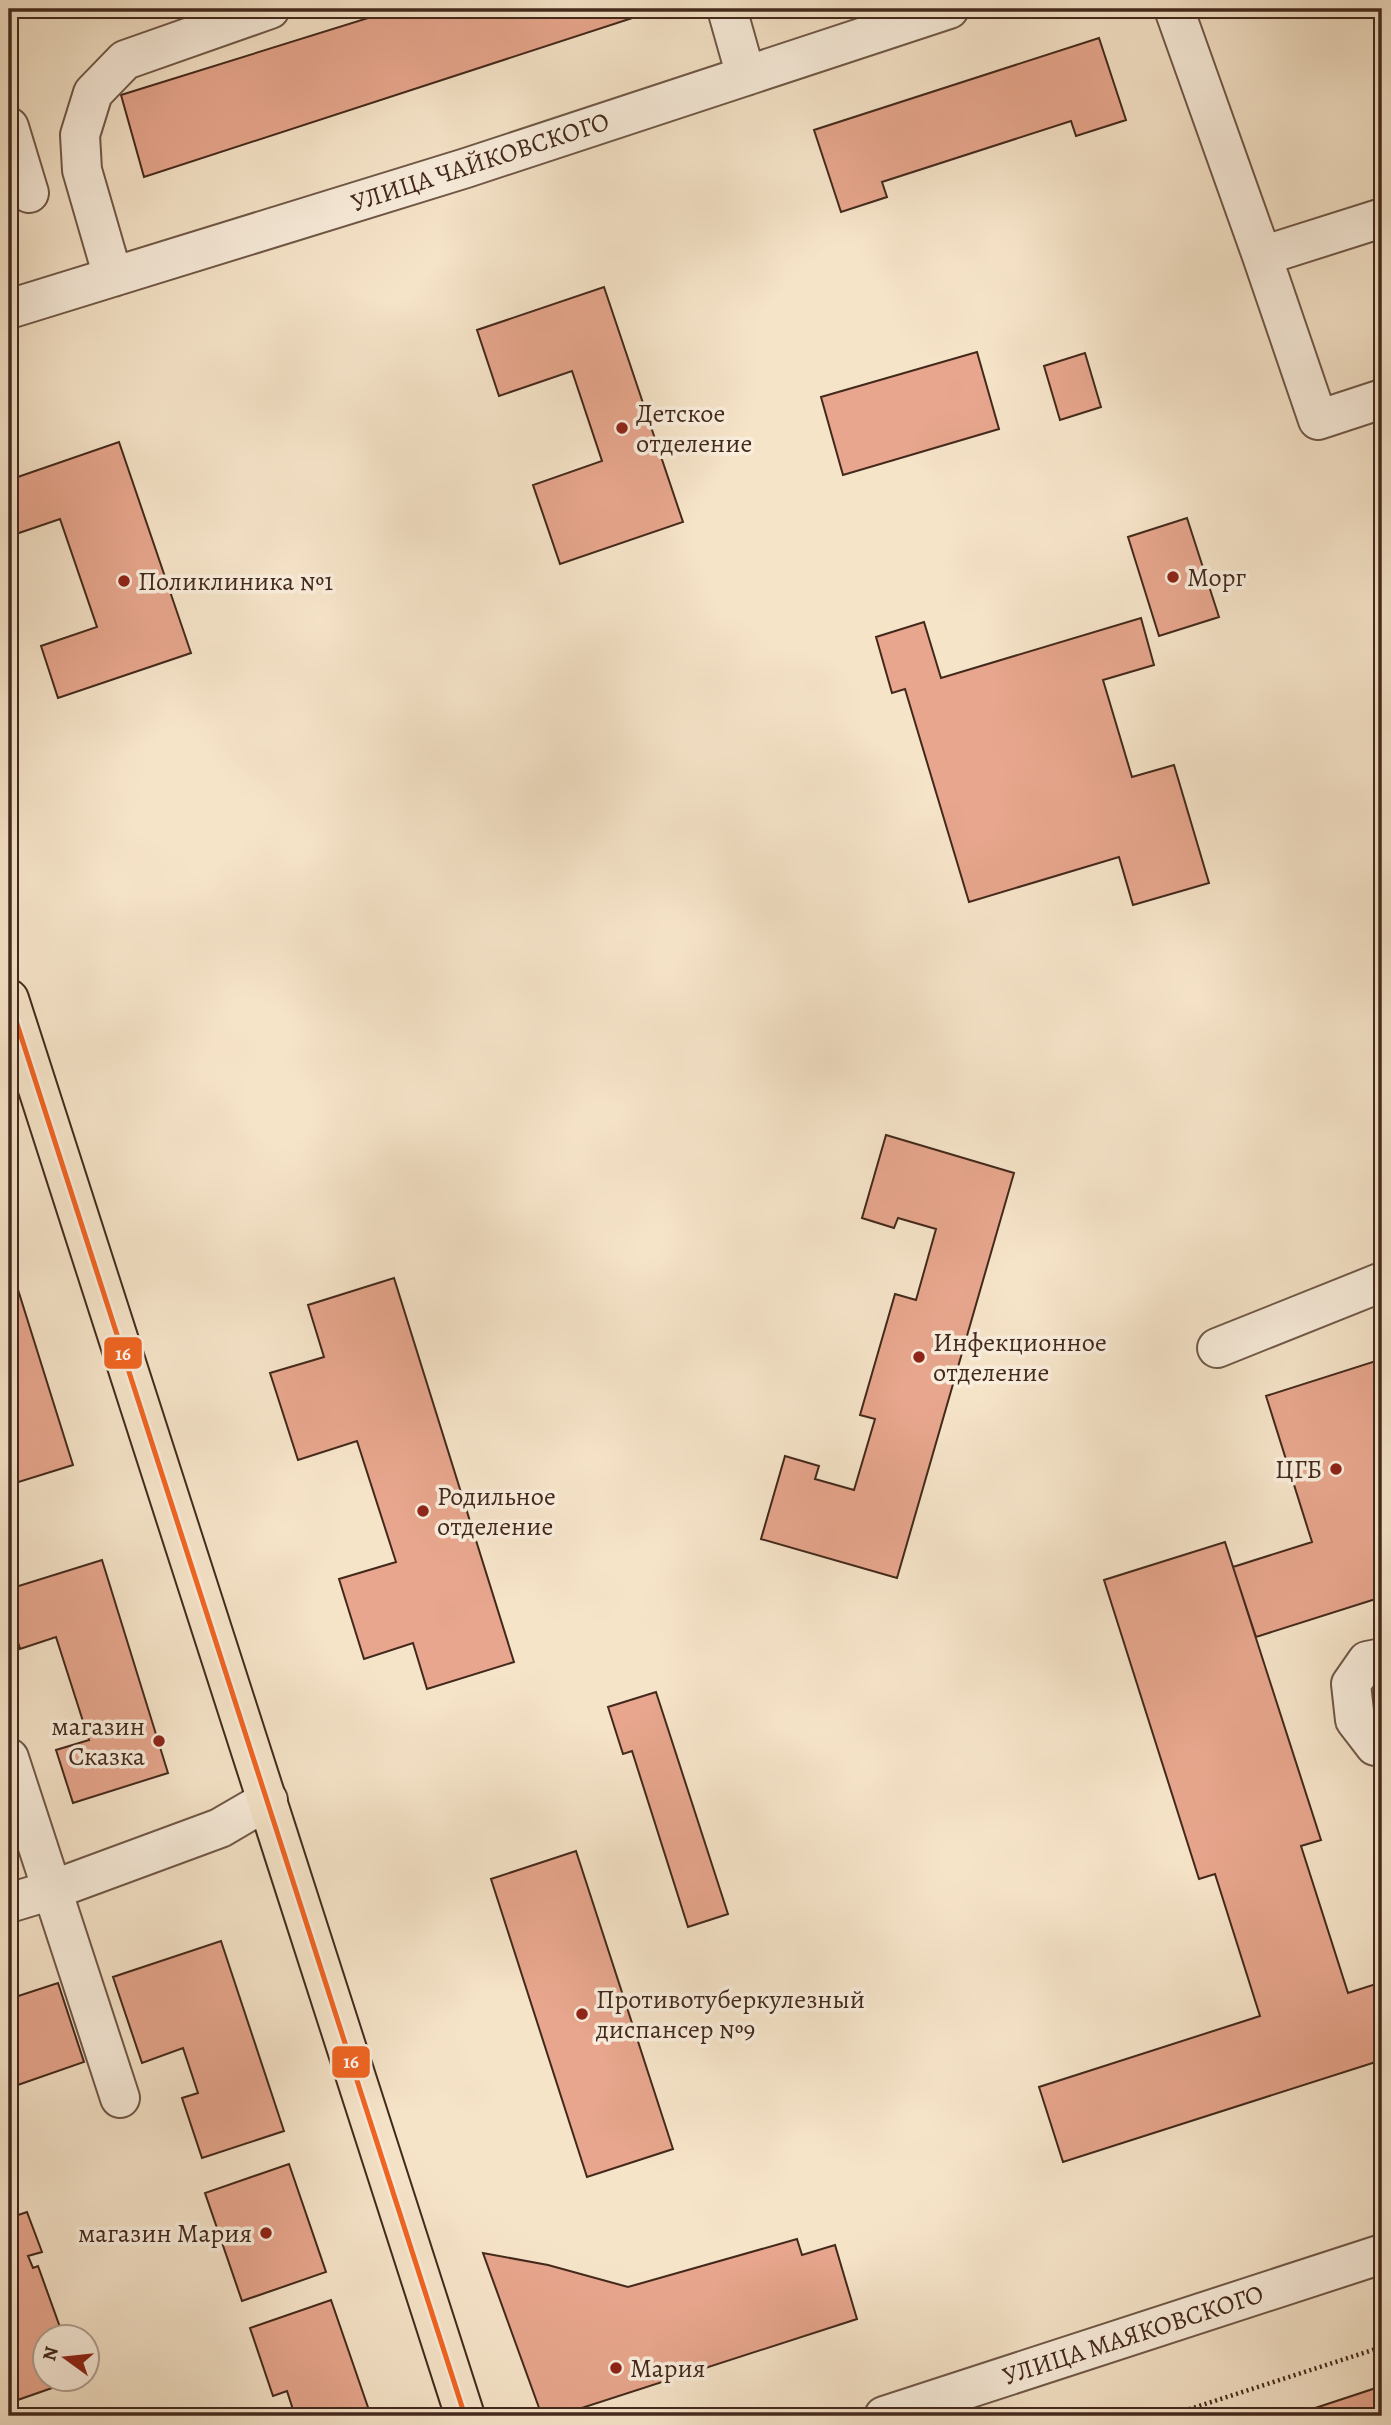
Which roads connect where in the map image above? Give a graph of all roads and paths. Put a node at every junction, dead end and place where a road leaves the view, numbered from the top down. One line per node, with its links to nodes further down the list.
1 (270, 9): 10 (street)
2 (727, 9): 5 (street)
3 (949, 9): 5 (street, УЛИЦА ЧАЙКОВСКОГО)
4 (1174, 9): 9 (street)
5 (746, 76): 10 (street, УЛИЦА ЧАЙКОВСКОГО)
6 (9, 127): 7 (street)
7 (29, 192)
8 (1382, 218): 9 (street)
9 (1262, 256): 12 (street)
10 (127, 273): 11 (street, УЛИЦА ЧАЙКОВСКОГО)
11 (9, 309)
12 (1382, 399)
13 (9, 999): 19 (main road)
14 (1382, 1282): 15 (street)
15 (1217, 1348)
16 (1382, 1658): 17 (street)
17 (1382, 1747)
18 (9, 1758): 20 (street)
19 (268, 1800): 20 (street); 25 (main road)
20 (52, 1890): 21 (street); 22 (street)
21 (9, 1903)
22 (120, 2098)
23 (1382, 2254): 26 (street, УЛИЦА МАЯКОВСКОГО)
24 (1382, 2347): 27 (path)
25 (465, 2416)
26 (884, 2416)
27 (1168, 2416)

